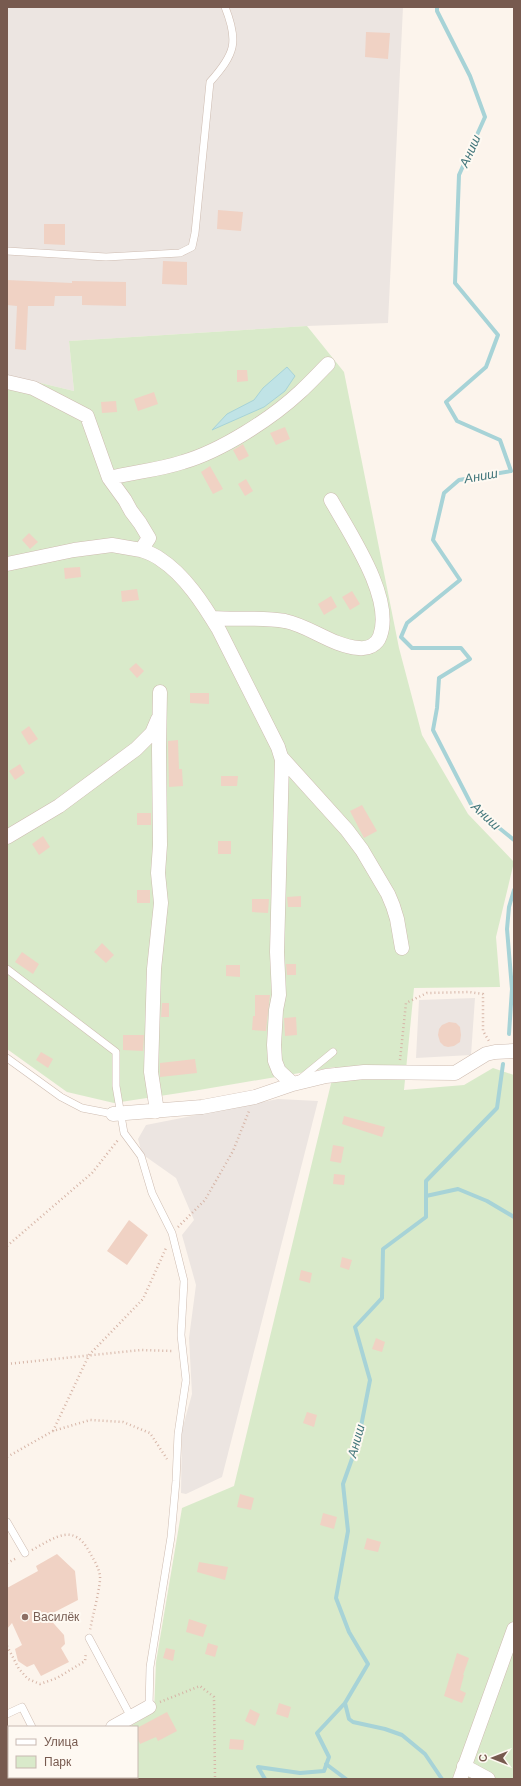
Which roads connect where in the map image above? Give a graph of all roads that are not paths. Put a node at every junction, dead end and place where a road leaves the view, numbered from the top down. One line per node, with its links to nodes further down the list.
1 (225, 7): 2 (lane)
2 (7, 251)
3 (328, 364): 5 (street)
4 (7, 382): 5 (street)
5 (109, 478): 7 (street)
6 (331, 500): 9 (street)
7 (141, 550): 8 (street); 9 (street)
8 (7, 564)
9 (212, 618): 12 (street)
10 (160, 692): 11 (street)
11 (159, 717): 13 (street); 20 (street)
12 (282, 758): 14 (street); 19 (street)
13 (7, 837)
14 (402, 948)
15 (7, 969): 21 (lane)
16 (514, 1051): 19 (street)
17 (333, 1052): 19 (lane)
18 (7, 1058): 21 (lane)
19 (293, 1084): 20 (street)
20 (156, 1111): 21 (street)
21 (117, 1113): 26 (lane)
22 (7, 1522): 23 (lane)
23 (26, 1553)
24 (514, 1629): 31 (street)
25 (89, 1638): 28 (lane)
26 (149, 1707): 28 (street)
27 (7, 1714): 29 (lane)
28 (131, 1717): 30 (street)
29 (32, 1726)
30 (115, 1726)
31 (462, 1772): 32 (street)
32 (488, 1779)

